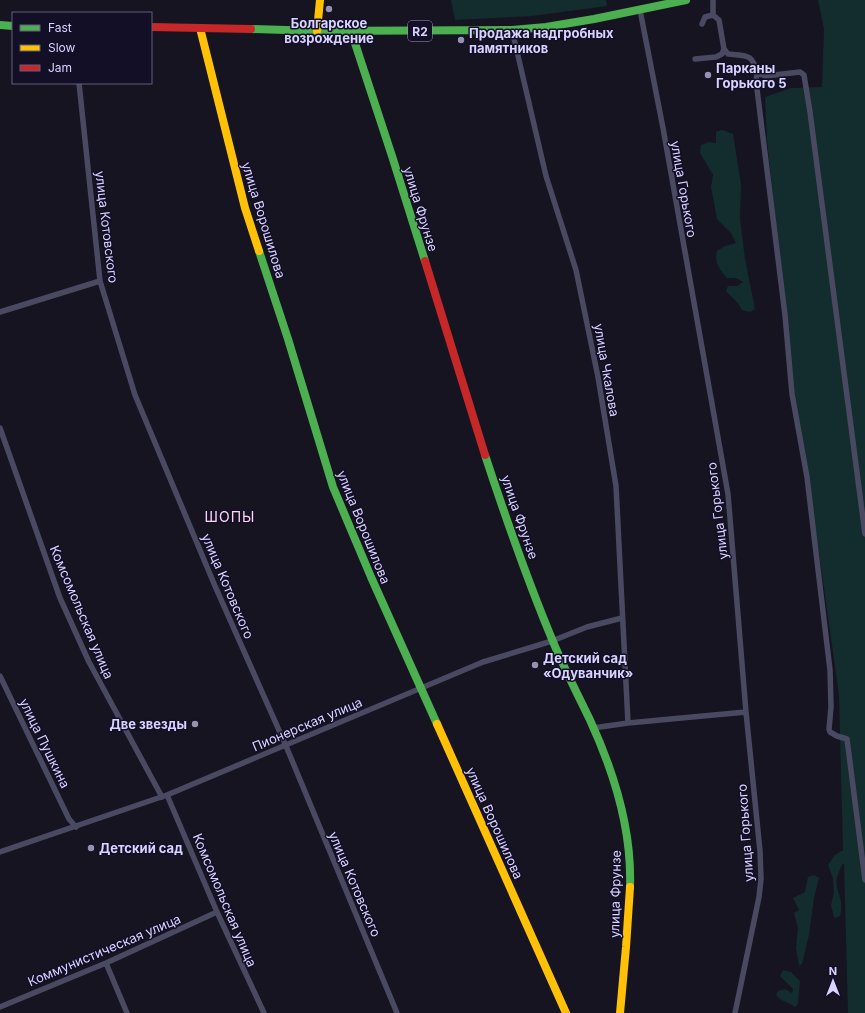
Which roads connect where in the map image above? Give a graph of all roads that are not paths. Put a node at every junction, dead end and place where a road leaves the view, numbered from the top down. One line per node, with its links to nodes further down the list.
1 (320, 0): 12 (street)
2 (686, 0): 4 (street, R2)
3 (713, 0): 5 (street)
4 (640, 10): 11 (street, R2); 26 (street, улица Горького)
5 (713, 15): 6 (street); 14 (street)
6 (702, 24)
7 (0, 25): 8 (street)
8 (12, 26)
9 (152, 27): 10 (street, R2)
10 (200, 28): 12 (street, R2); 25 (street, улица Ворошилова)
11 (512, 30): 13 (street, R2); 22 (street, улица Чкалова)
12 (316, 31): 13 (street, R2)
13 (351, 31): 23 (street, улица Фрунзе)
14 (724, 49): 15 (street); 16 (street)
15 (695, 59)
16 (757, 73): 21 (street); 35 (street)
17 (79, 84): 18 (street, улица Котовского)
18 (100, 281): 19 (street); 29 (street, улица Котовского)
19 (0, 312)
20 (0, 428): 30 (street, Комсомольская улица)
21 (865, 534)
22 (622, 618): 23 (street, Пионерская улица); 27 (street, улица Чкалова)
23 (552, 641): 25 (street, Пионерская улица); 28 (street, улица Фрунзе)
24 (0, 676): 31 (street, улица Пушкина)
25 (421, 687): 29 (street, Пионерская улица); 42 (street, улица Ворошилова)
26 (746, 712): 27 (street); 44 (street, улица Горького)
27 (628, 723): 28 (street)
28 (593, 728): 43 (street, улица Фрунзе)
29 (286, 746): 30 (street, Пионерская улица); 41 (street, улица Котовского)
30 (165, 796): 32 (street, Пионерская улица); 36 (street, Комсомольская улица)
31 (69, 819): 32 (street, улица Пушкина); 33 (street)
32 (76, 827): 33 (street, Пионерская улица)
33 (65, 830): 34 (street, Пионерская улица)
34 (0, 852)
35 (865, 880)
36 (217, 912): 37 (street, Коммунистическая улица); 40 (street, Комсомольская улица)
37 (106, 963): 38 (street, Коммунистическая улица); 39 (street)
38 (0, 1006)
39 (127, 1013)
40 (264, 1013)
41 (397, 1013)
42 (566, 1013)
43 (620, 1013)
44 (735, 1013)

